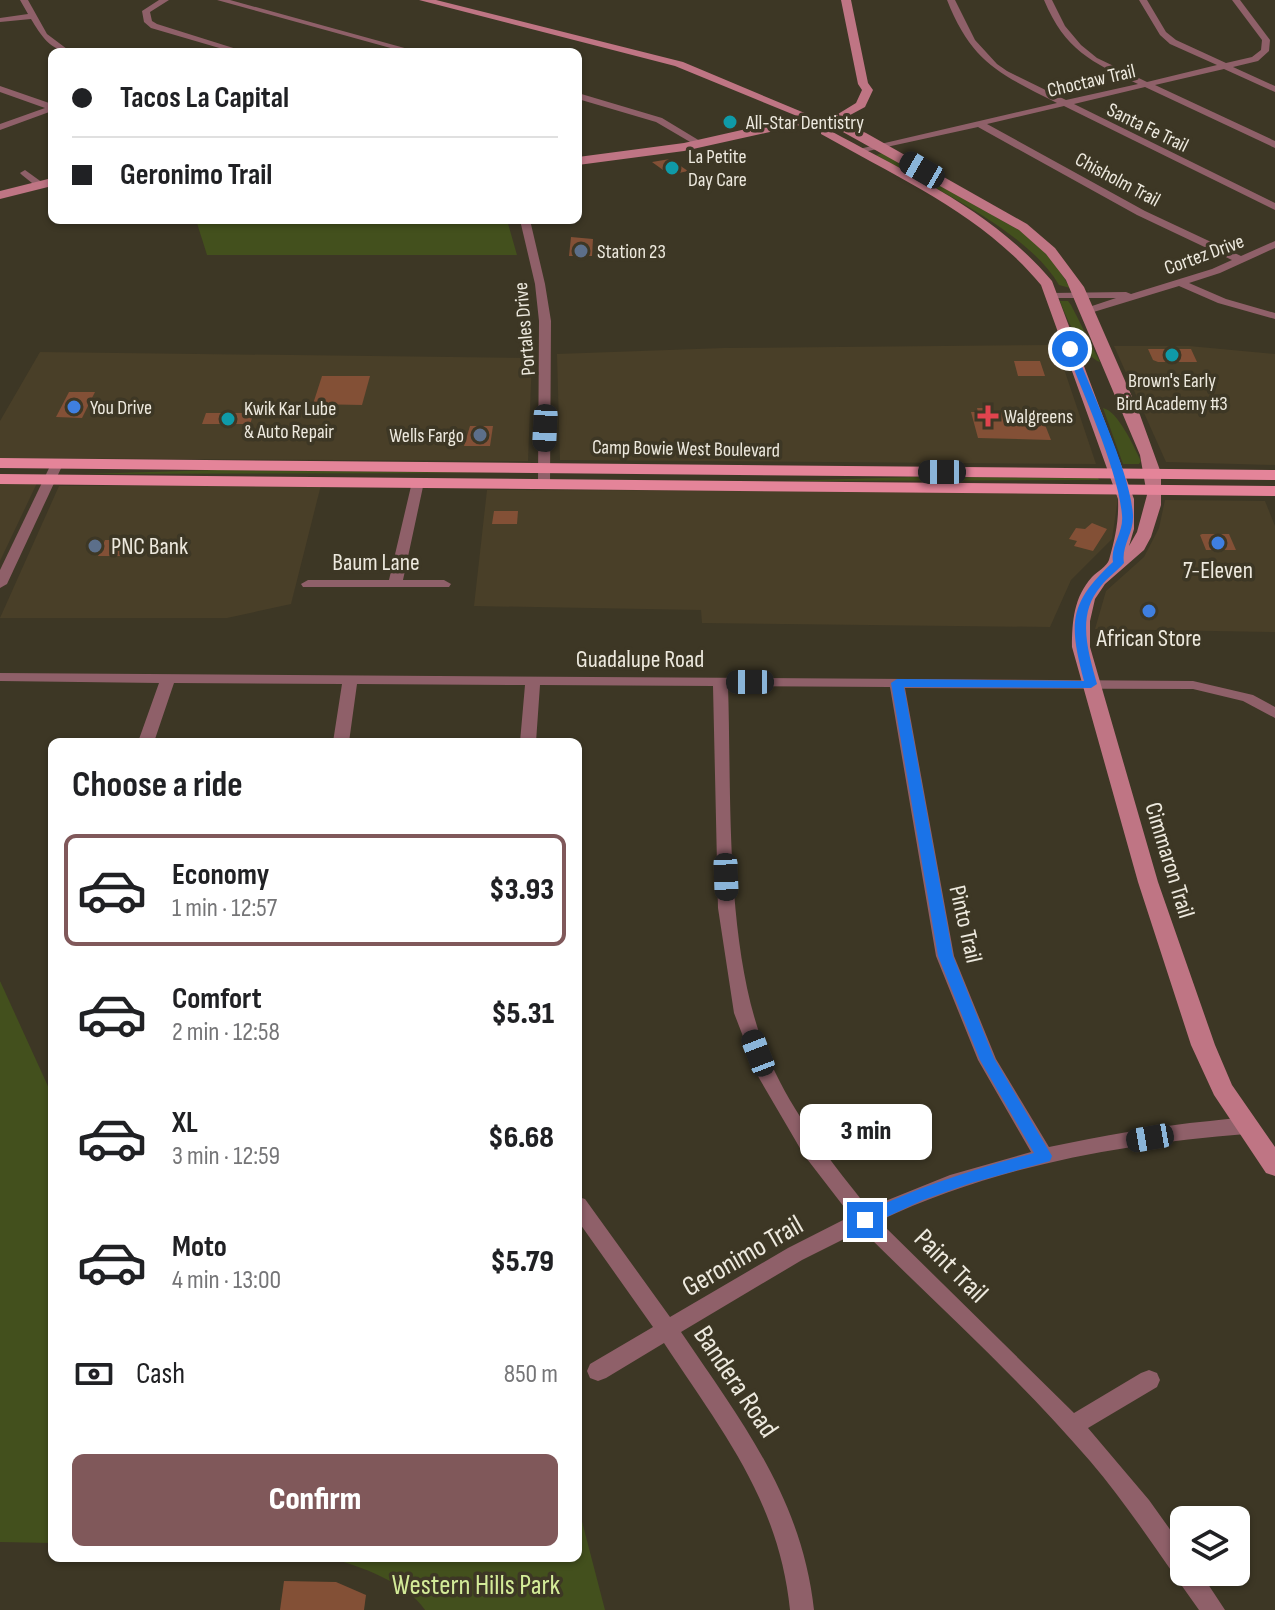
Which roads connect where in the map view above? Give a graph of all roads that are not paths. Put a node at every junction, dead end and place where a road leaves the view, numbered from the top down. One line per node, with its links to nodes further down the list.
1 (24, 0): 10 (street)
2 (165, 0): 13 (street)
3 (221, 0): 14 (street)
4 (424, 0): 25 (main road)
5 (846, 0): 16 (main road)
6 (951, 0): 21 (street, Santa Fe Trail)
7 (1048, 0): 17 (street)
8 (1143, 0): 15 (street)
9 (1236, 0): 15 (street, Choctaw Trail)
10 (32, 16): 11 (street); 12 (street)
11 (0, 20)
12 (62, 48)
13 (228, 48)
14 (400, 48)
15 (1224, 67): 17 (street, Choctaw Trail); 19 (street)
16 (863, 84): 24 (main road); 25 (main road)
17 (1146, 85): 21 (street, Choctaw Trail); 30 (street)
18 (0, 89): 22 (street)
19 (1275, 89)
20 (582, 97): 29 (street)
21 (1063, 105): 26 (street, Choctaw Trail); 37 (street, Santa Fe Trail)
22 (48, 106)
23 (48, 109): 27 (street)
24 (854, 109): 25 (main road); 28 (main road)
25 (818, 116): 28 (main road); 29 (main road); 32 (main road)
26 (980, 124): 31 (street, Choctaw Trail); 40 (street, Chisholm Trail)
27 (0, 127)
28 (862, 135): 31 (main road)
29 (700, 144): 33 (main road)
30 (1275, 145)
31 (881, 147): 32 (street, Choctaw Trail); 44 (main road)
32 (862, 151): 43 (main road)
33 (582, 160)
34 (25, 173): 35 (street)
35 (46, 183): 36 (main road)
36 (0, 195)
37 (1275, 207)
38 (526, 224): 54 (street, Portales Drive)
39 (1275, 244): 40 (street, Cortez Drive)
40 (1242, 260): 41 (street, Cortez Drive)
41 (1179, 282): 42 (street, Cortez Drive); 46 (street)
42 (1144, 294): 44 (street, Cortez Drive); 45 (street, Cortez Drive)
43 (1051, 296): 44 (street, Cortez Drive); 47 (main road)
44 (1080, 296): 45 (main road)
45 (1087, 311): 48 (main road)
46 (1275, 316)
47 (1064, 332): 48 (main road); 49 (main road)
48 (1110, 366): 50 (main road)
49 (1090, 400): 50 (main road); 56 (main road)
50 (1140, 438): 58 (main road)
51 (0, 463): 52 (main road, Camp Bowie West Boulevard)
52 (53, 472): 54 (main road, Camp Bowie West Boulevard); 55 (main road, Camp Bowie West Boulevard); 57 (main road, Camp Bowie West Boulevard); 61 (street)
53 (1275, 475): 58 (main road, Camp Bowie West Boulevard)
54 (544, 476): 56 (main road, Camp Bowie West Boulevard); 57 (main road, Camp Bowie West Boulevard)
55 (0, 479)
56 (1120, 481): 58 (main road, Camp Bowie West Boulevard); 60 (main road)
57 (418, 482): 63 (street)
58 (1153, 482): 59 (main road, Camp Bowie West Boulevard); 60 (main road, Cimmaron Trail)
59 (1275, 491)
60 (1118, 563): 71 (main road, Cimmaron Trail)
61 (0, 584)
62 (308, 584): 63 (street, Baum Lane)
63 (395, 584): 64 (street, Baum Lane)
64 (444, 584)
65 (0, 677): 66 (street, Guadalupe Road)
66 (168, 679): 67 (street, Guadalupe Road); 73 (street)
67 (350, 680): 68 (street, Guadalupe Road); 74 (street)
68 (533, 681): 69 (street, Guadalupe Road); 75 (street)
69 (720, 682): 70 (street, Guadalupe Road); 80 (street, Paint Trail)
70 (897, 683): 71 (street, Guadalupe Road); 77 (street, Pinto Trail)
71 (1091, 684): 72 (street, Guadalupe Road); 76 (main road, Cimmaron Trail)
72 (1275, 713)
73 (147, 738)
74 (342, 738)
75 (528, 738)
76 (1246, 1126): 77 (street, Geronimo Trail); 78 (main road, Cimmaron Trail)
77 (1044, 1156): 80 (street, Geronimo Trail)
78 (1275, 1166)
79 (582, 1211): 81 (street, Bandera Road)
80 (865, 1220): 81 (street, Geronimo Trail); 84 (street, Paint Trail)
81 (667, 1330): 82 (street, Geronimo Trail); 87 (street, Bandera Road)
82 (598, 1371)
83 (1149, 1380): 84 (street)
84 (1072, 1426): 85 (street, Paint Trail)
85 (1170, 1549)
86 (1196, 1586): 88 (street, Paint Trail)
87 (802, 1610)
88 (1213, 1610)

